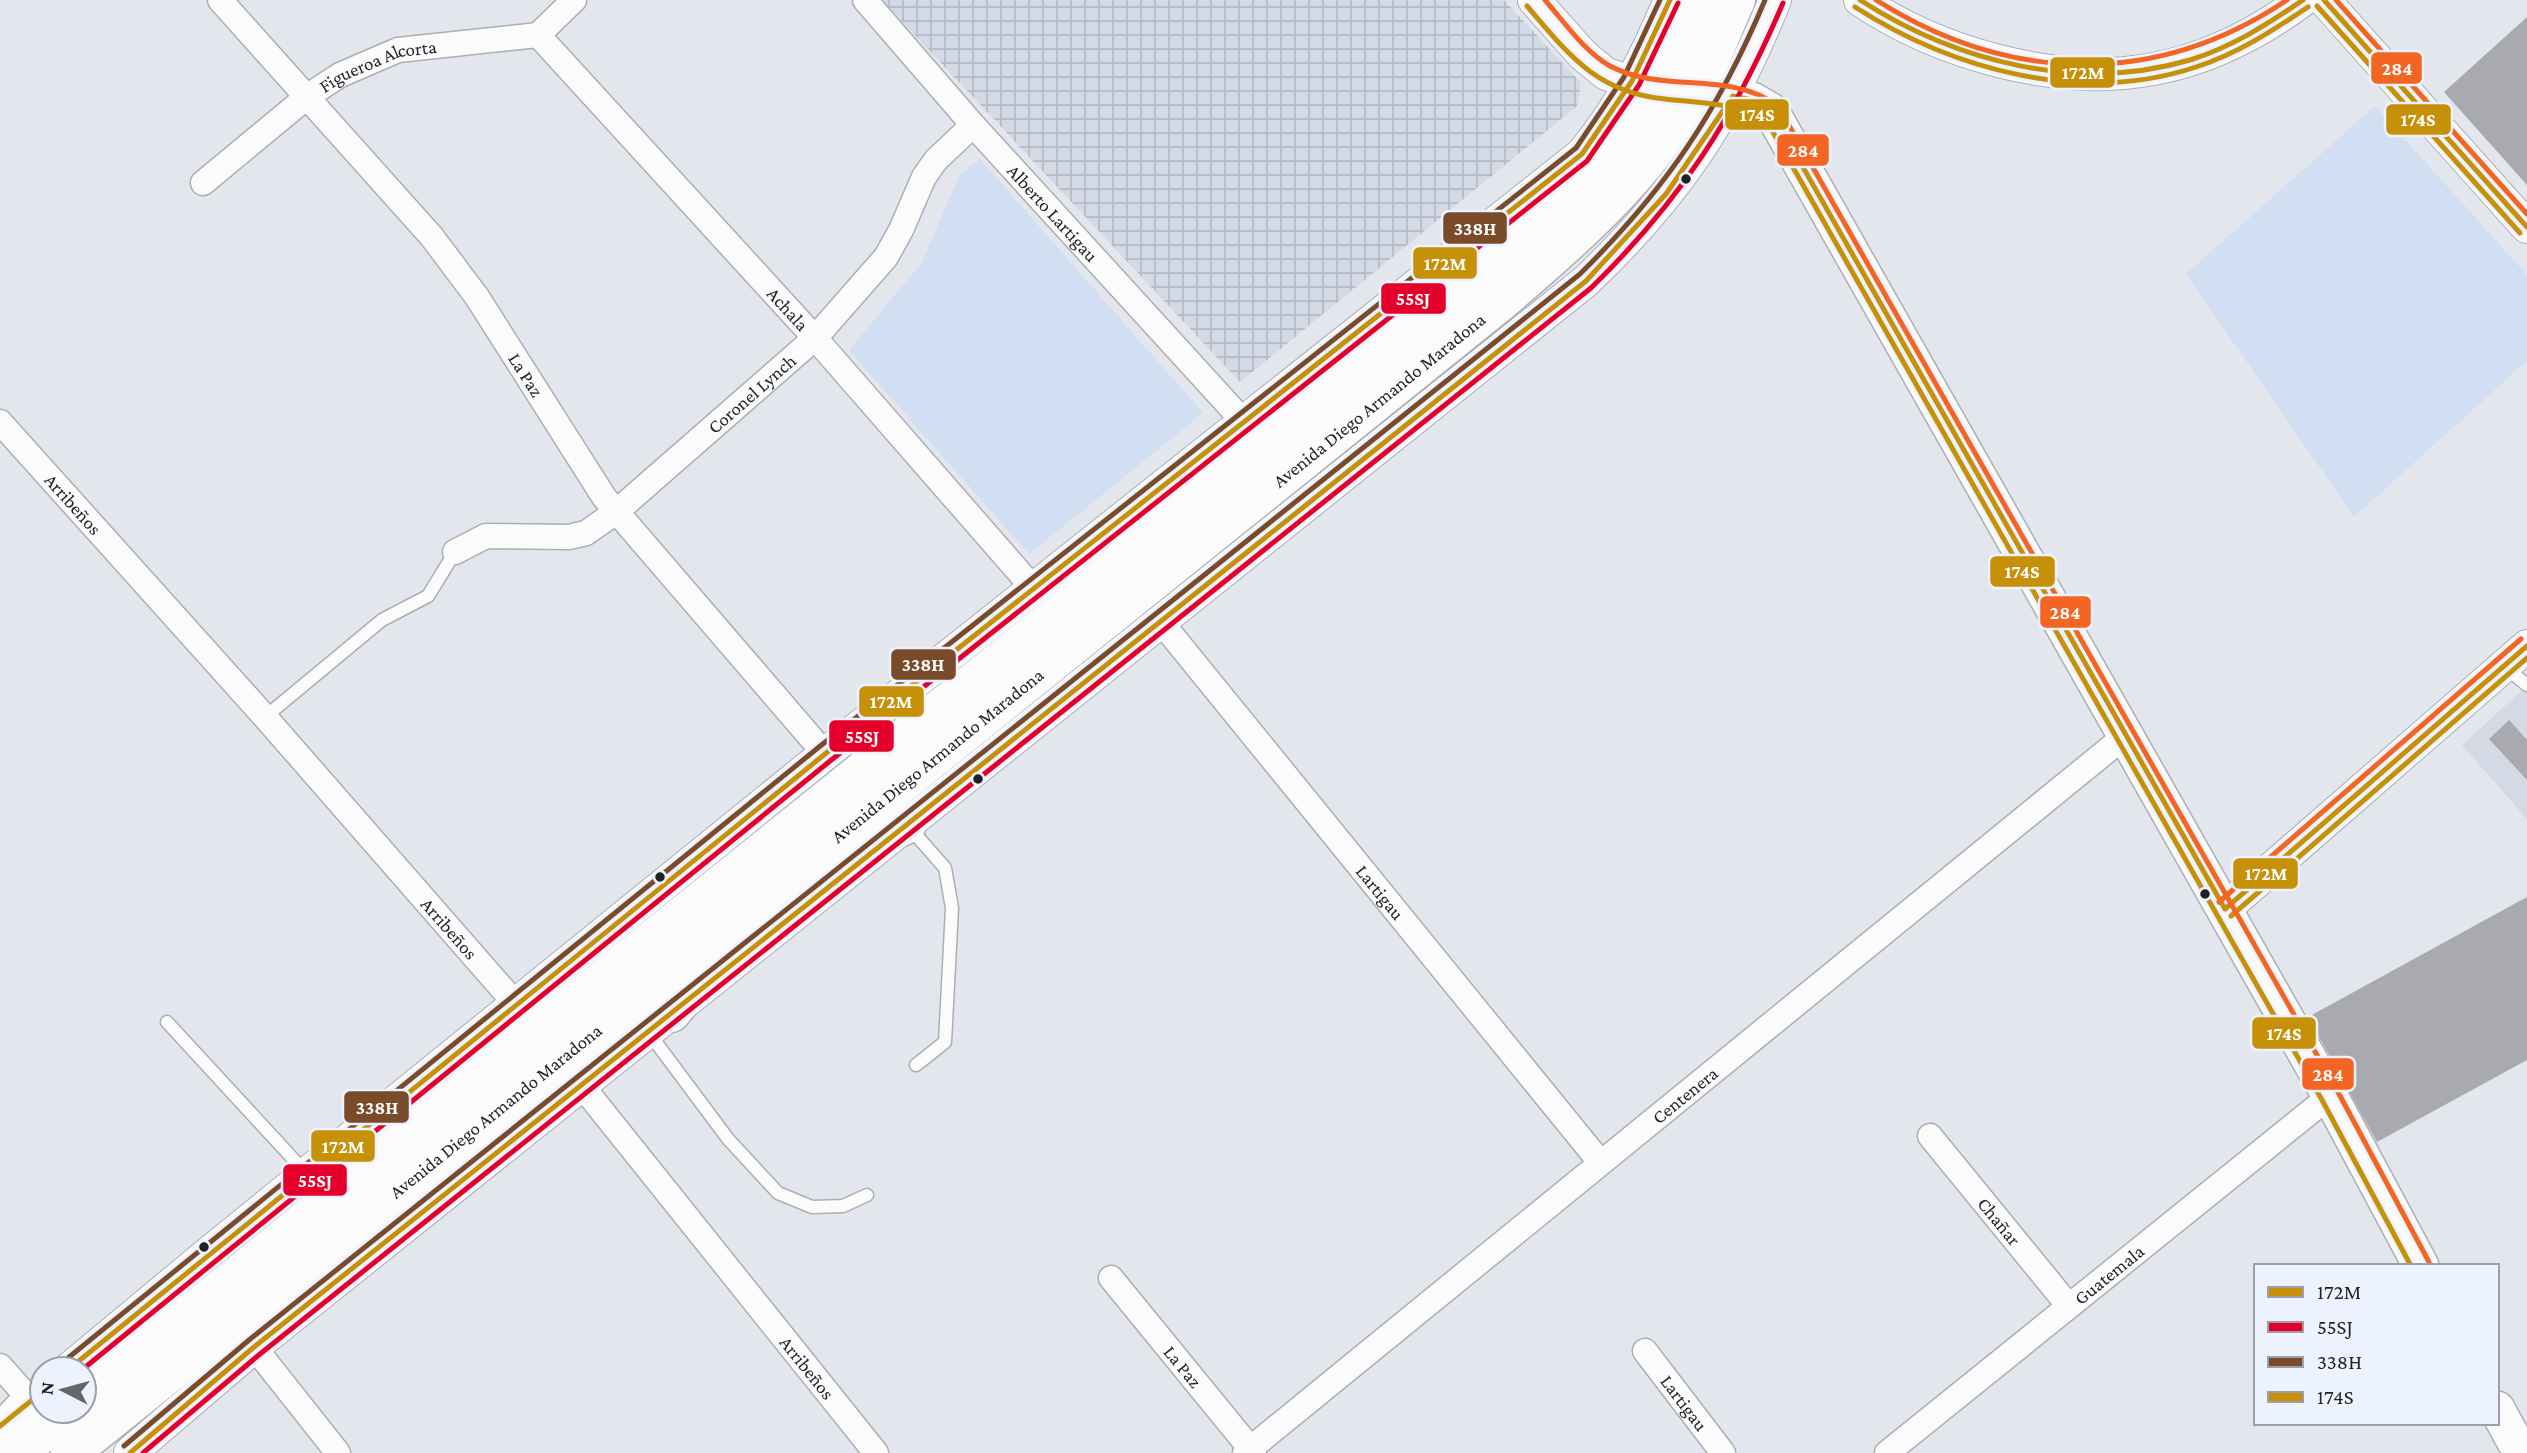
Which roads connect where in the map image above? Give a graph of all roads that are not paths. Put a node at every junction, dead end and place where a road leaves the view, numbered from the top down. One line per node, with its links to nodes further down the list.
1 (220, 0): 14 (street, La Paz)
2 (574, 0): 12 (street)
3 (865, 0): 16 (street, Alberto Lartigau)
4 (1534, 0): 13 (street)
5 (1670, 0): 13 (street, Avenida Diego Armando Maradona)
6 (1699, 0): 13 (main road, Avenida Diego Armando Maradona)
7 (1736, 0): 13 (main road, Avenida Diego Armando Maradona)
8 (1775, 0): 15 (street, Avenida Diego Armando Maradona)
9 (1860, 0): 10 (street)
10 (2303, 0)
11 (2325, 0): 18 (street)
12 (538, 35): 14 (street, Figueroa Alcorta); 19 (street, Achala)
13 (1662, 88): 15 (street); 21 (street, Avenida Diego Armando Maradona); 31 (main road, Avenida Diego Armando Maradona); 35 (main road, Avenida Diego Armando Maradona)
14 (308, 96): 17 (street, Figueroa Alcorta); 22 (street, La Paz)
15 (1733, 96): 25 (street, Avenida Diego Armando Maradona); 28 (main road)
16 (973, 125): 19 (street, Coronel Lynch); 21 (street, Alberto Lartigau)
17 (203, 183)
18 (2527, 227)
19 (815, 338): 22 (street, Coronel Lynch); 24 (street, Achala)
20 (0, 422): 27 (street, Arribeños)
21 (1245, 423): 24 (street, Avenida Diego Armando Maradona)
22 (616, 512): 23 (street, Coronel Lynch); 29 (street, La Paz)
23 (455, 552): 27 (lane)
24 (1033, 588): 29 (street, Avenida Diego Armando Maradona)
25 (1161, 622): 30 (street, Avenida Diego Armando Maradona); 39 (street, Lartigau)
26 (2519, 666): 32 (street)
27 (265, 717): 35 (street, Arribeños)
28 (2124, 736): 32 (main road); 39 (street, Centenera)
29 (825, 754): 35 (street, Avenida Diego Armando Maradona)
30 (907, 824): 31 (main road); 34 (street, Avenida Diego Armando Maradona); 36 (lane)
31 (772, 888): 34 (main road); 35 (main road, Avenida Diego Armando Maradona)
32 (2225, 909): 37 (main road)
33 (166, 1022): 40 (lane)
34 (660, 1023): 35 (street, Avenida Diego Armando Maradona); 41 (lane)
35 (550, 1045): 40 (street, Avenida Diego Armando Maradona); 45 (main road, Avenida Diego Armando Maradona); 45 (street, Avenida Diego Armando Maradona); 62 (street, Arribeños)
36 (916, 1065)
37 (2330, 1096): 42 (main road); 44 (street, Guatemala)
38 (1930, 1136): 44 (street, Chañar)
39 (1600, 1162): 57 (street, Centenera)
40 (307, 1174): 45 (street, Avenida Diego Armando Maradona)
41 (867, 1195)
42 (2420, 1264)
43 (1111, 1278): 57 (street, La Paz)
44 (2068, 1306): 64 (street, Guatemala)
45 (224, 1307): 47 (street, Avenida Diego Armando Maradona); 50 (main road, Avenida Diego Armando Maradona); 59 (main road, Avenida Diego Armando Maradona); 60 (street, Avenida Diego Armando Maradona); 61 (street)
46 (1645, 1351): 63 (street, Lartigau)
47 (98, 1357)
48 (0, 1366): 49 (street)
49 (28, 1389)
50 (98, 1391)
51 (28, 1403): 55 (street)
52 (28, 1405): 56 (main road)
53 (2499, 1413): 65 (main road)
54 (53, 1425): 58 (main road)
55 (0, 1426)
56 (0, 1434)
57 (1250, 1452)
58 (18, 1453)
59 (70, 1453)
60 (130, 1453)
61 (338, 1453)
62 (876, 1453)
63 (1723, 1453)
64 (1888, 1453)
65 (2521, 1453)

